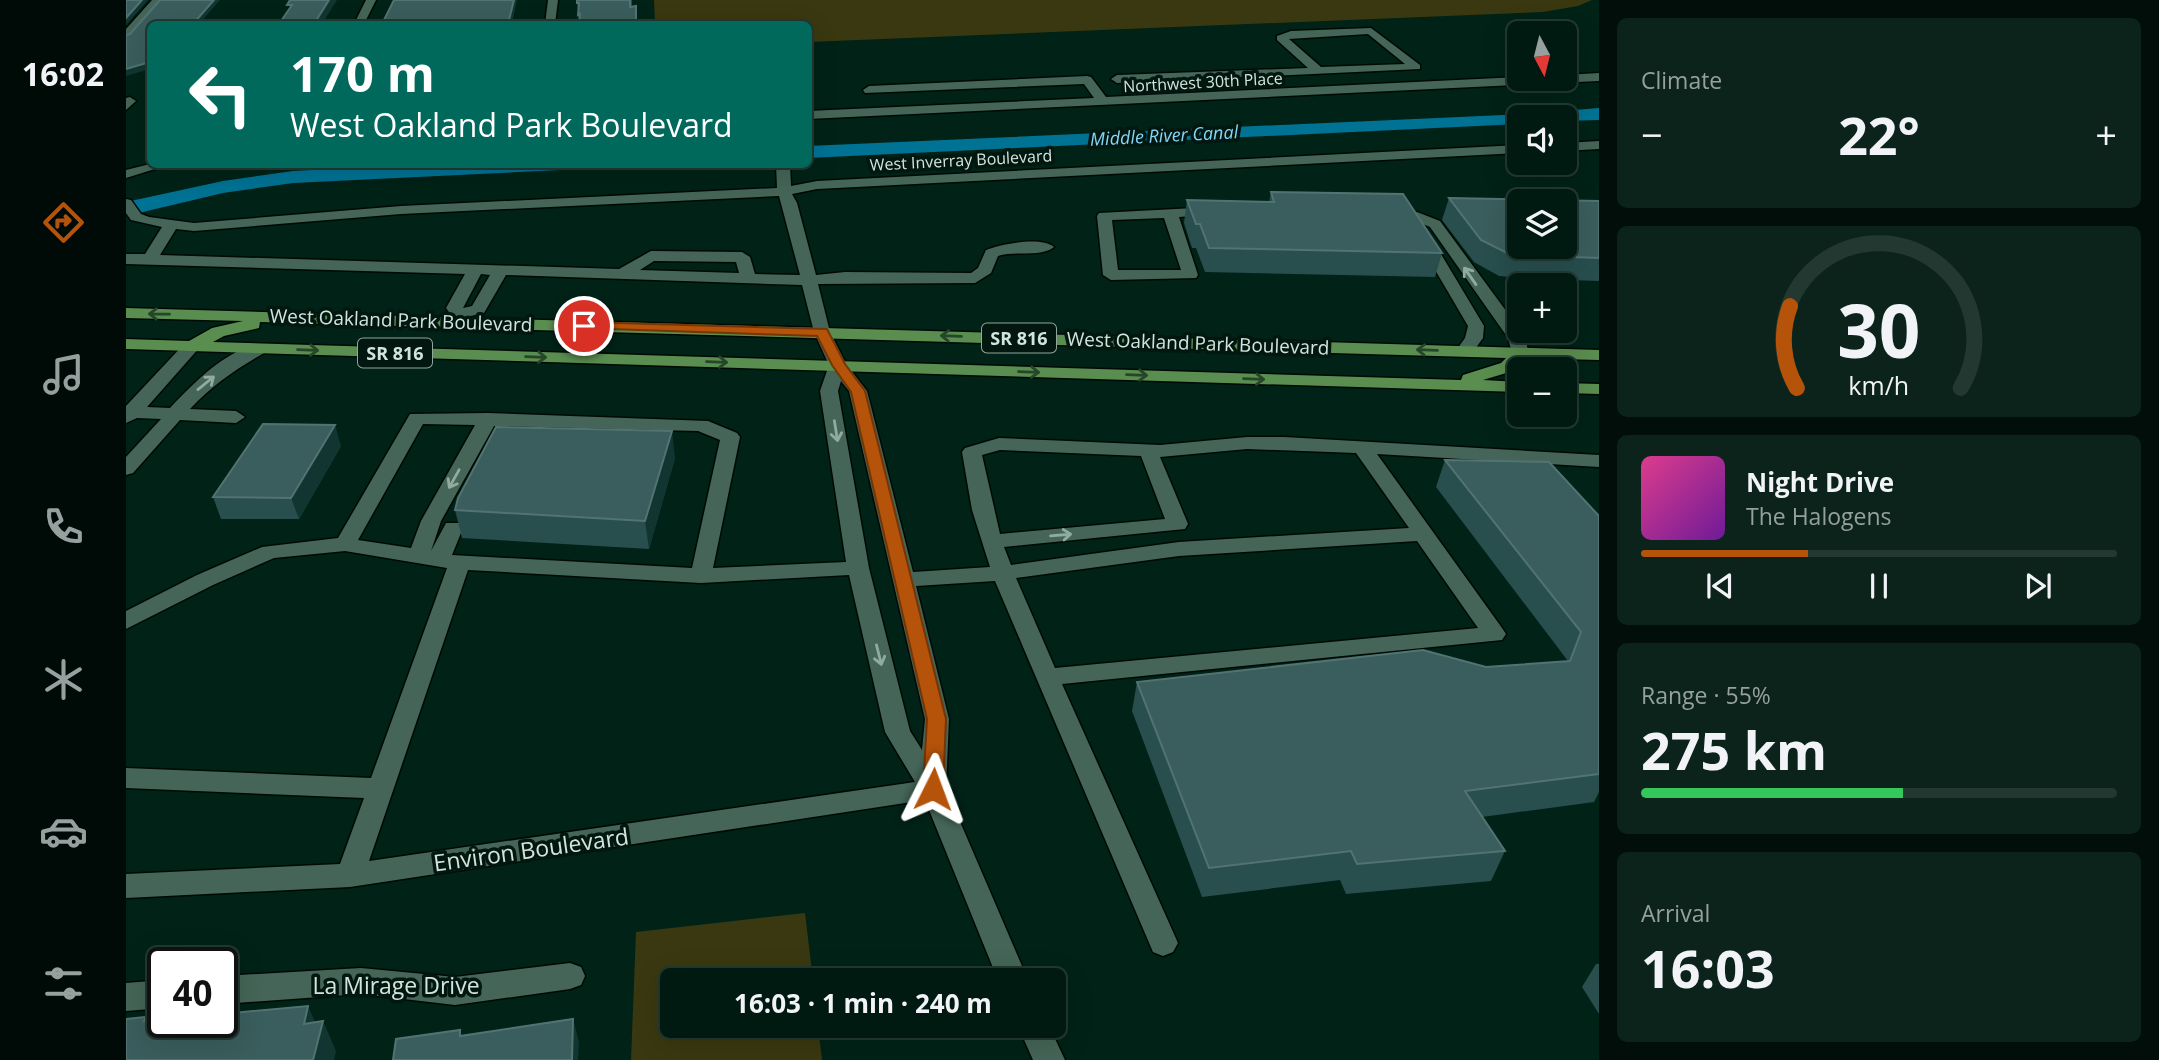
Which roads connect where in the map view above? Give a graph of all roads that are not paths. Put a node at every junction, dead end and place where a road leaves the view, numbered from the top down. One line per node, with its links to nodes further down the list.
1 (158, 0): 6 (street)
2 (370, 0): 4 (street)
3 (553, 0): 5 (street)
4 (360, 21)
5 (550, 21)
6 (130, 26)
7 (1318, 71): 7 (street); 9 (street)
8 (1599, 77): 12 (street, Northwest 30th Place)
9 (1117, 79): 10 (street); 12 (street)
10 (1087, 80): 11 (street); 13 (street)
11 (869, 89)
12 (1135, 100): 13 (street, Northwest 30th Place)
13 (1102, 102): 14 (street, Northwest 30th Place)
14 (812, 115)
15 (1599, 145): 16 (street)
16 (1577, 146)
17 (1507, 150): 21 (street, West Inverray Boulevard)
18 (149, 168): 20 (street)
19 (783, 168): 21 (street)
20 (126, 174)
21 (783, 192): 25 (street, West Inverray Boulevard); 31 (street)
22 (126, 203): 25 (street, West Inverray Boulevard)
23 (1225, 210): 24 (street)
24 (1170, 213): 24 (street)
25 (171, 225): 28 (street)
26 (1046, 247): 31 (street)
27 (126, 259): 28 (street)
28 (150, 259): 29 (street)
29 (476, 269): 30 (street); 34 (street)
30 (501, 270): 31 (street); 34 (street)
31 (810, 280): 35 (street)
32 (126, 313): 33 (main road, West Oakland Park Boulevard / SR 816, one-way to 32)
33 (300, 318): 34 (main road, West Oakland Park Boulevard / SR 816); 37 (main road)
34 (458, 318): 35 (main road, West Oakland Park Boulevard / SR 816)
35 (822, 332): 39 (main road, West Oakland Park Boulevard / SR 816, one-way to 35); 43 (street)
36 (126, 344): 37 (main road, West Oakland Park Boulevard / SR 816)
37 (191, 347): 38 (main road, West Oakland Park Boulevard / SR 816); 49 (street)
38 (258, 349): 43 (main road, West Oakland Park Boulevard / SR 816, one-way to 43); 48 (street, one-way to 38)
39 (1464, 352): 40 (main road, West Oakland Park Boulevard / SR 816); 40 (street, one-way to 39)
40 (1519, 353): 41 (main road, West Oakland Park Boulevard / SR 816); 44 (main road)
41 (1596, 355): 42 (main road)
42 (1577, 360)
43 (838, 365): 44 (main road, West Oakland Park Boulevard / SR 816, one-way to 44); 66 (street, one-way to 66); 69 (street)
44 (1446, 384): 45 (main road, West Oakland Park Boulevard / SR 816)
45 (1507, 387)
46 (1577, 388): 47 (main road)
47 (1599, 389)
48 (175, 414): 49 (street); 50 (street); 56 (street)
49 (128, 415)
50 (236, 417)
51 (488, 419): 52 (street); 63 (street); 68 (street)
52 (477, 438): 58 (street); 65 (street, one-way to 65)
53 (1362, 447): 54 (street); 55 (street); 61 (street)
54 (1148, 450): 59 (street); 62 (street)
55 (1590, 460): 57 (street)
56 (126, 469)
57 (1599, 478)
58 (469, 494)
59 (1143, 527): 62 (street, one-way to 59); 64 (street)
60 (453, 528): 65 (street)
61 (1423, 534): 64 (street); 71 (street)
62 (993, 541): 67 (street)
63 (345, 544): 65 (street); 70 (street)
64 (1154, 551): 67 (street)
65 (439, 559): 68 (street); 73 (street)
66 (858, 568): 68 (street); 74 (street, one-way to 74)
67 (1003, 573): 69 (street); 71 (street)
68 (701, 576)
69 (904, 580): 74 (street)
70 (126, 621)
71 (1047, 677): 77 (street)
72 (126, 778): 73 (street)
73 (380, 789): 75 (street)
74 (933, 789): 75 (street, Environ Boulevard); 78 (street)
75 (350, 875): 76 (street, Environ Boulevard)
76 (126, 886)
77 (1163, 943)
78 (1008, 968)
79 (570, 976): 80 (street, La Mirage Drive)
80 (238, 989)
81 (147, 995): 82 (street)
82 (126, 997)
83 (1039, 1038): 84 (street)
84 (1049, 1060)

